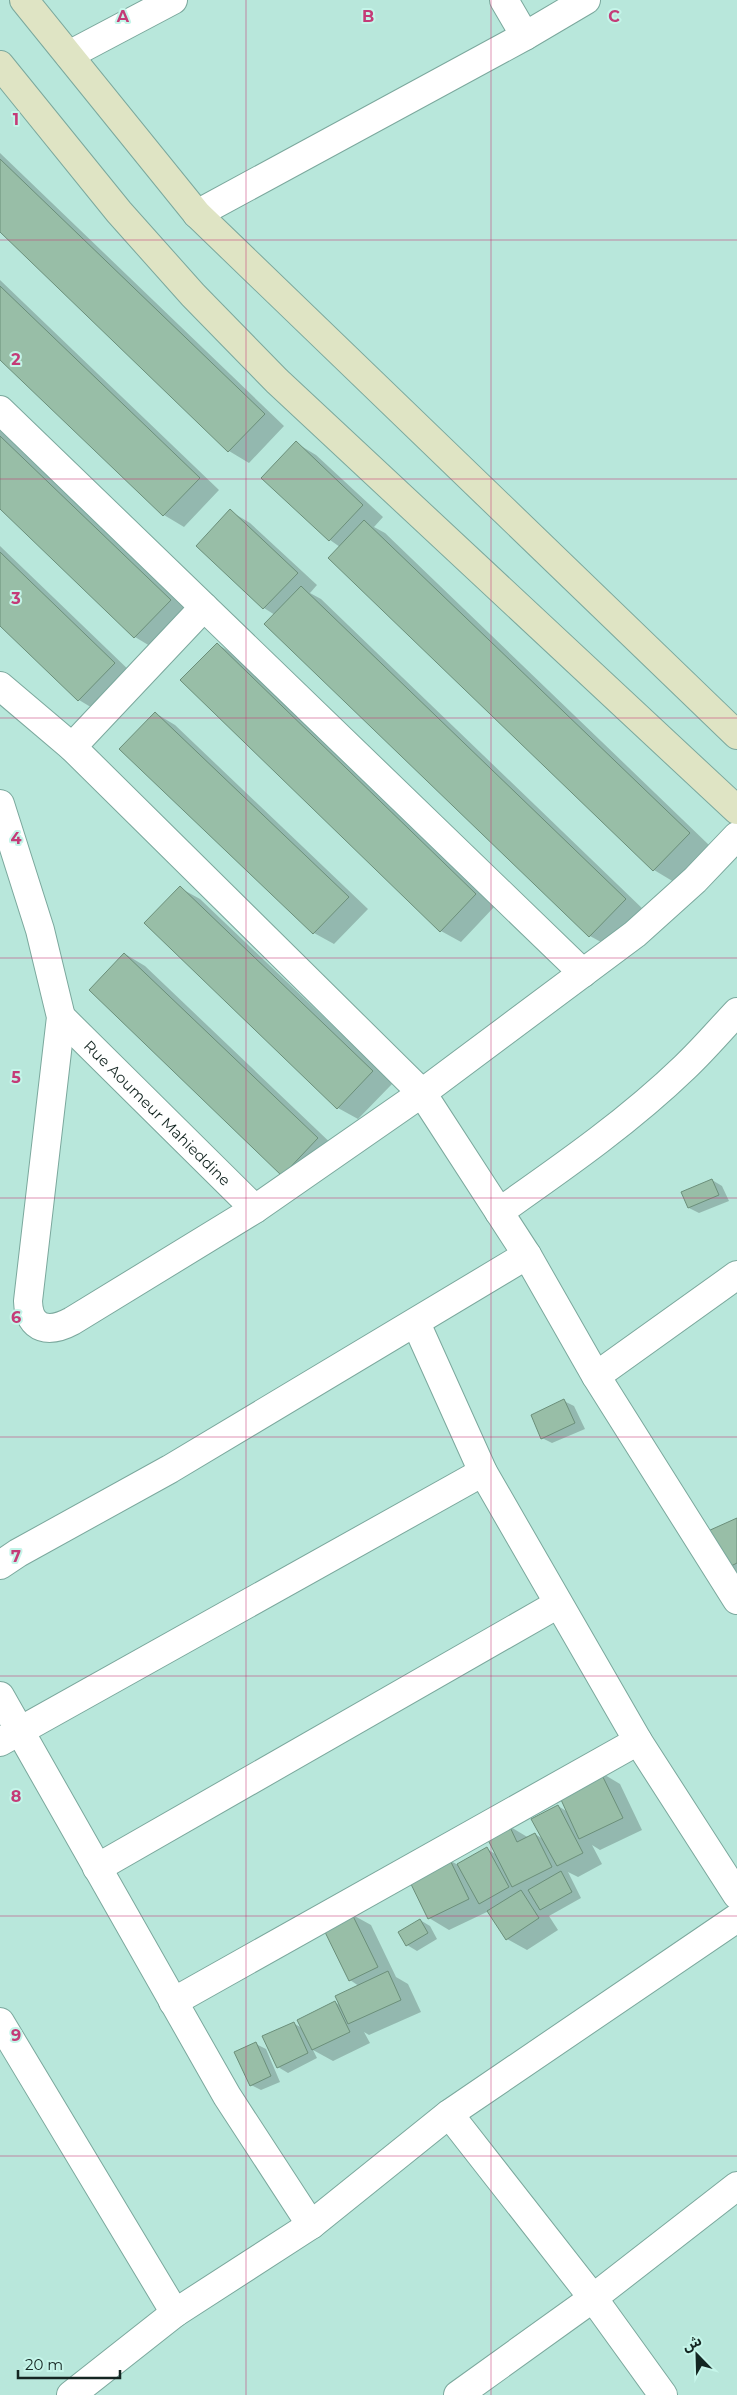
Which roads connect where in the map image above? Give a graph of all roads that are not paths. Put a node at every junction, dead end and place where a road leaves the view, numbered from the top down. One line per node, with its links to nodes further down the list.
1 (24, 0): 6 (main road)
2 (173, 0): 6 (street)
3 (504, 0): 5 (street)
4 (586, 0): 5 (street)
5 (525, 36): 8 (street)
6 (69, 55): 8 (main road)
7 (0, 65): 15 (main road)
8 (197, 214): 12 (main road)
9 (0, 410): 10 (street)
10 (204, 607): 13 (street); 17 (street)
11 (0, 686): 13 (street)
12 (737, 735)
13 (72, 747): 20 (street)
14 (0, 804): 19 (street)
15 (737, 810)
16 (737, 836): 17 (street)
17 (583, 973): 20 (street)
18 (737, 1012): 22 (street)
19 (61, 1017): 21 (street, Rue Aoumeur Mahieddine); 21 (street)
20 (422, 1093): 21 (street); 22 (street)
21 (255, 1209)
22 (499, 1212): 23 (street)
23 (527, 1255): 25 (street); 26 (street)
24 (737, 1275): 26 (street)
25 (416, 1323): 27 (street); 28 (street)
26 (596, 1376): 29 (street)
27 (483, 1472): 30 (street); 32 (street)
28 (0, 1565)
29 (737, 1600)
30 (558, 1604): 33 (street); 34 (street)
31 (0, 1696): 32 (street)
32 (9, 1736): 34 (street)
33 (638, 1741): 35 (street); 37 (street)
34 (97, 1868): 37 (street)
35 (737, 1895)
36 (737, 1918): 39 (street)
37 (173, 2002): 41 (street)
38 (0, 2022): 43 (street)
39 (449, 2114): 41 (street); 42 (street)
40 (737, 2186): 42 (street)
41 (311, 2225): 43 (street)
42 (593, 2298): 45 (street); 46 (street)
43 (175, 2313): 44 (street)
44 (71, 2395)
45 (458, 2395)
46 (663, 2395)

